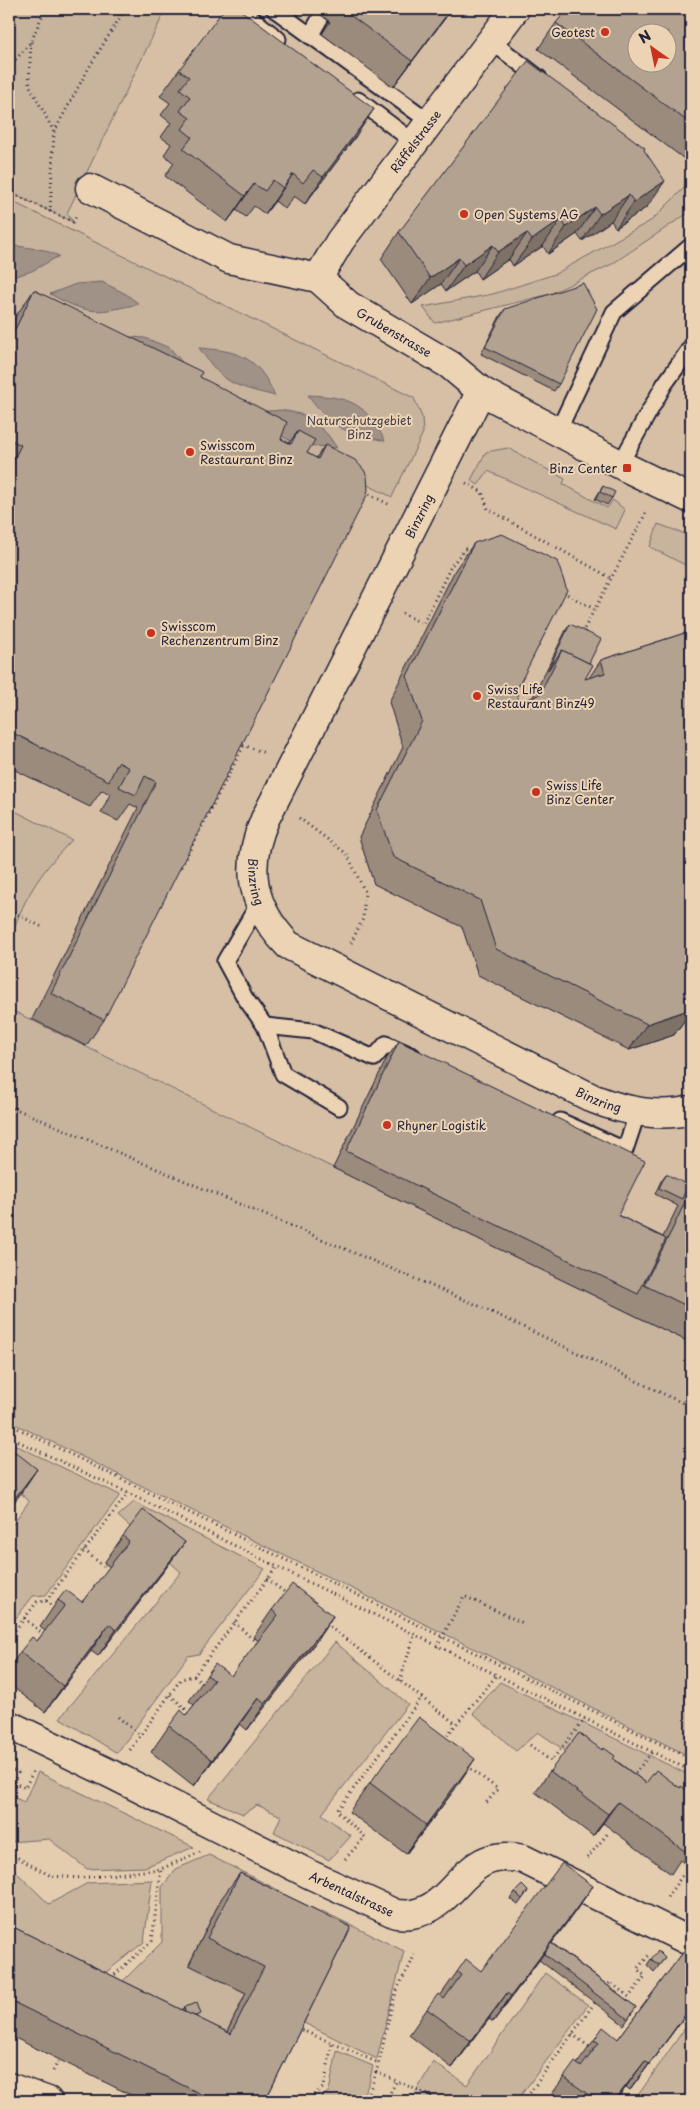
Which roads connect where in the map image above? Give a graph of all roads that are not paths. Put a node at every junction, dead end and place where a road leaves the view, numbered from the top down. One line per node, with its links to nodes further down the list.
1 (240, 9): 7 (lane)
2 (274, 9): 5 (lane)
3 (515, 9): 6 (street, Räffelstrasse)
4 (322, 15): 5 (lane)
5 (310, 36): 10 (lane)
6 (491, 41): 8 (lane); 10 (street, Räffelstrasse)
7 (290, 48)
8 (549, 86)
9 (344, 88): 10 (lane)
10 (422, 133): 13 (street, Räffelstrasse)
11 (90, 188): 13 (street, Grubenstrasse)
12 (691, 246): 16 (lane)
13 (318, 278): 15 (street, Grubenstrasse)
14 (691, 347): 17 (lane)
15 (481, 391): 16 (street, Grubenstrasse); 19 (street, Binzring)
16 (558, 432): 17 (street, Grubenstrasse)
17 (620, 464): 18 (street, Grubenstrasse)
18 (691, 499)
19 (259, 904): 20 (lane); 24 (street, Binzring)
20 (265, 1026): 21 (lane); 22 (lane)
21 (430, 1063)
22 (339, 1107)
23 (691, 1110): 24 (street, Binzring)
24 (638, 1111): 25 (lane)
25 (546, 1114)
26 (9, 1725): 27 (street, Arbentalstrasse)
27 (691, 1942)
28 (9, 2087): 29 (street)
29 (48, 2101)

